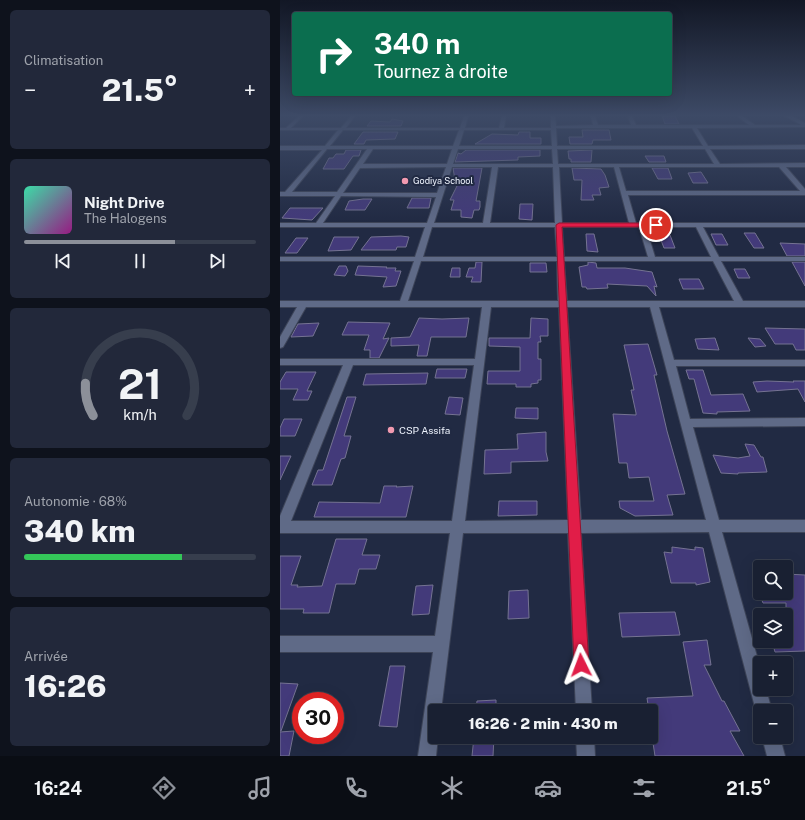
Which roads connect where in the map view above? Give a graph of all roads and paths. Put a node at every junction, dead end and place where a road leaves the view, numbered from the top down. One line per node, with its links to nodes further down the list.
1 (323, 151): 16 (street)
2 (369, 151): 9 (street)
3 (454, 151): 10 (street)
4 (555, 151): 12 (street)
5 (710, 151): 6 (street)
6 (718, 165): 7 (street); 13 (street)
7 (781, 165): 8 (street); 15 (street)
8 (805, 165)
9 (359, 166): 10 (street); 17 (street)
10 (450, 166): 11 (street); 18 (street)
11 (496, 166): 12 (street); 22 (street)
12 (556, 166): 13 (street); 23 (street)
13 (616, 166): 14 (street)
14 (624, 193): 15 (street); 24 (street)
15 (805, 193)
16 (284, 194): 17 (street)
17 (339, 194): 18 (street); 20 (street)
18 (440, 195): 21 (street)
19 (280, 225): 20 (street)
20 (318, 225): 21 (street)
21 (429, 225): 22 (street); 29 (street)
22 (486, 225): 23 (street)
23 (559, 225): 24 (street); 30 (street)
24 (632, 225): 25 (street)
25 (642, 225): 26 (street); 31 (street)
26 (698, 225): 27 (street); 32 (street)
27 (805, 225)
28 (280, 259): 29 (street)
29 (418, 259): 30 (street); 36 (street)
30 (561, 259): 31 (street); 38 (street)
31 (652, 259): 32 (street)
32 (717, 259): 33 (street); 40 (street)
33 (805, 260)
34 (280, 304): 35 (street)
35 (303, 304): 36 (street); 42 (street)
36 (403, 304): 37 (street)
37 (487, 304): 38 (street); 45 (street)
38 (563, 304): 39 (street); 50 (street)
39 (654, 304): 40 (street); 46 (street)
40 (740, 304): 41 (street)
41 (805, 304)
42 (280, 344)
43 (280, 362): 44 (street)
44 (349, 362): 45 (street); 53 (street)
45 (479, 362): 54 (street)
46 (670, 363): 47 (street); 49 (street)
47 (805, 363)
48 (805, 422): 49 (street)
49 (686, 423): 51 (street)
50 (574, 526): 51 (street); 54 (street); 57 (street)
51 (714, 526): 52 (street); 58 (street)
52 (805, 526)
53 (281, 527): 54 (street)
54 (458, 527): 56 (street)
55 (280, 644): 56 (street)
56 (442, 644): 61 (street)
57 (584, 704)
58 (762, 704)
59 (585, 744): 62 (street)
60 (773, 744): 63 (street)
61 (427, 756)
62 (586, 756)
63 (776, 756)

